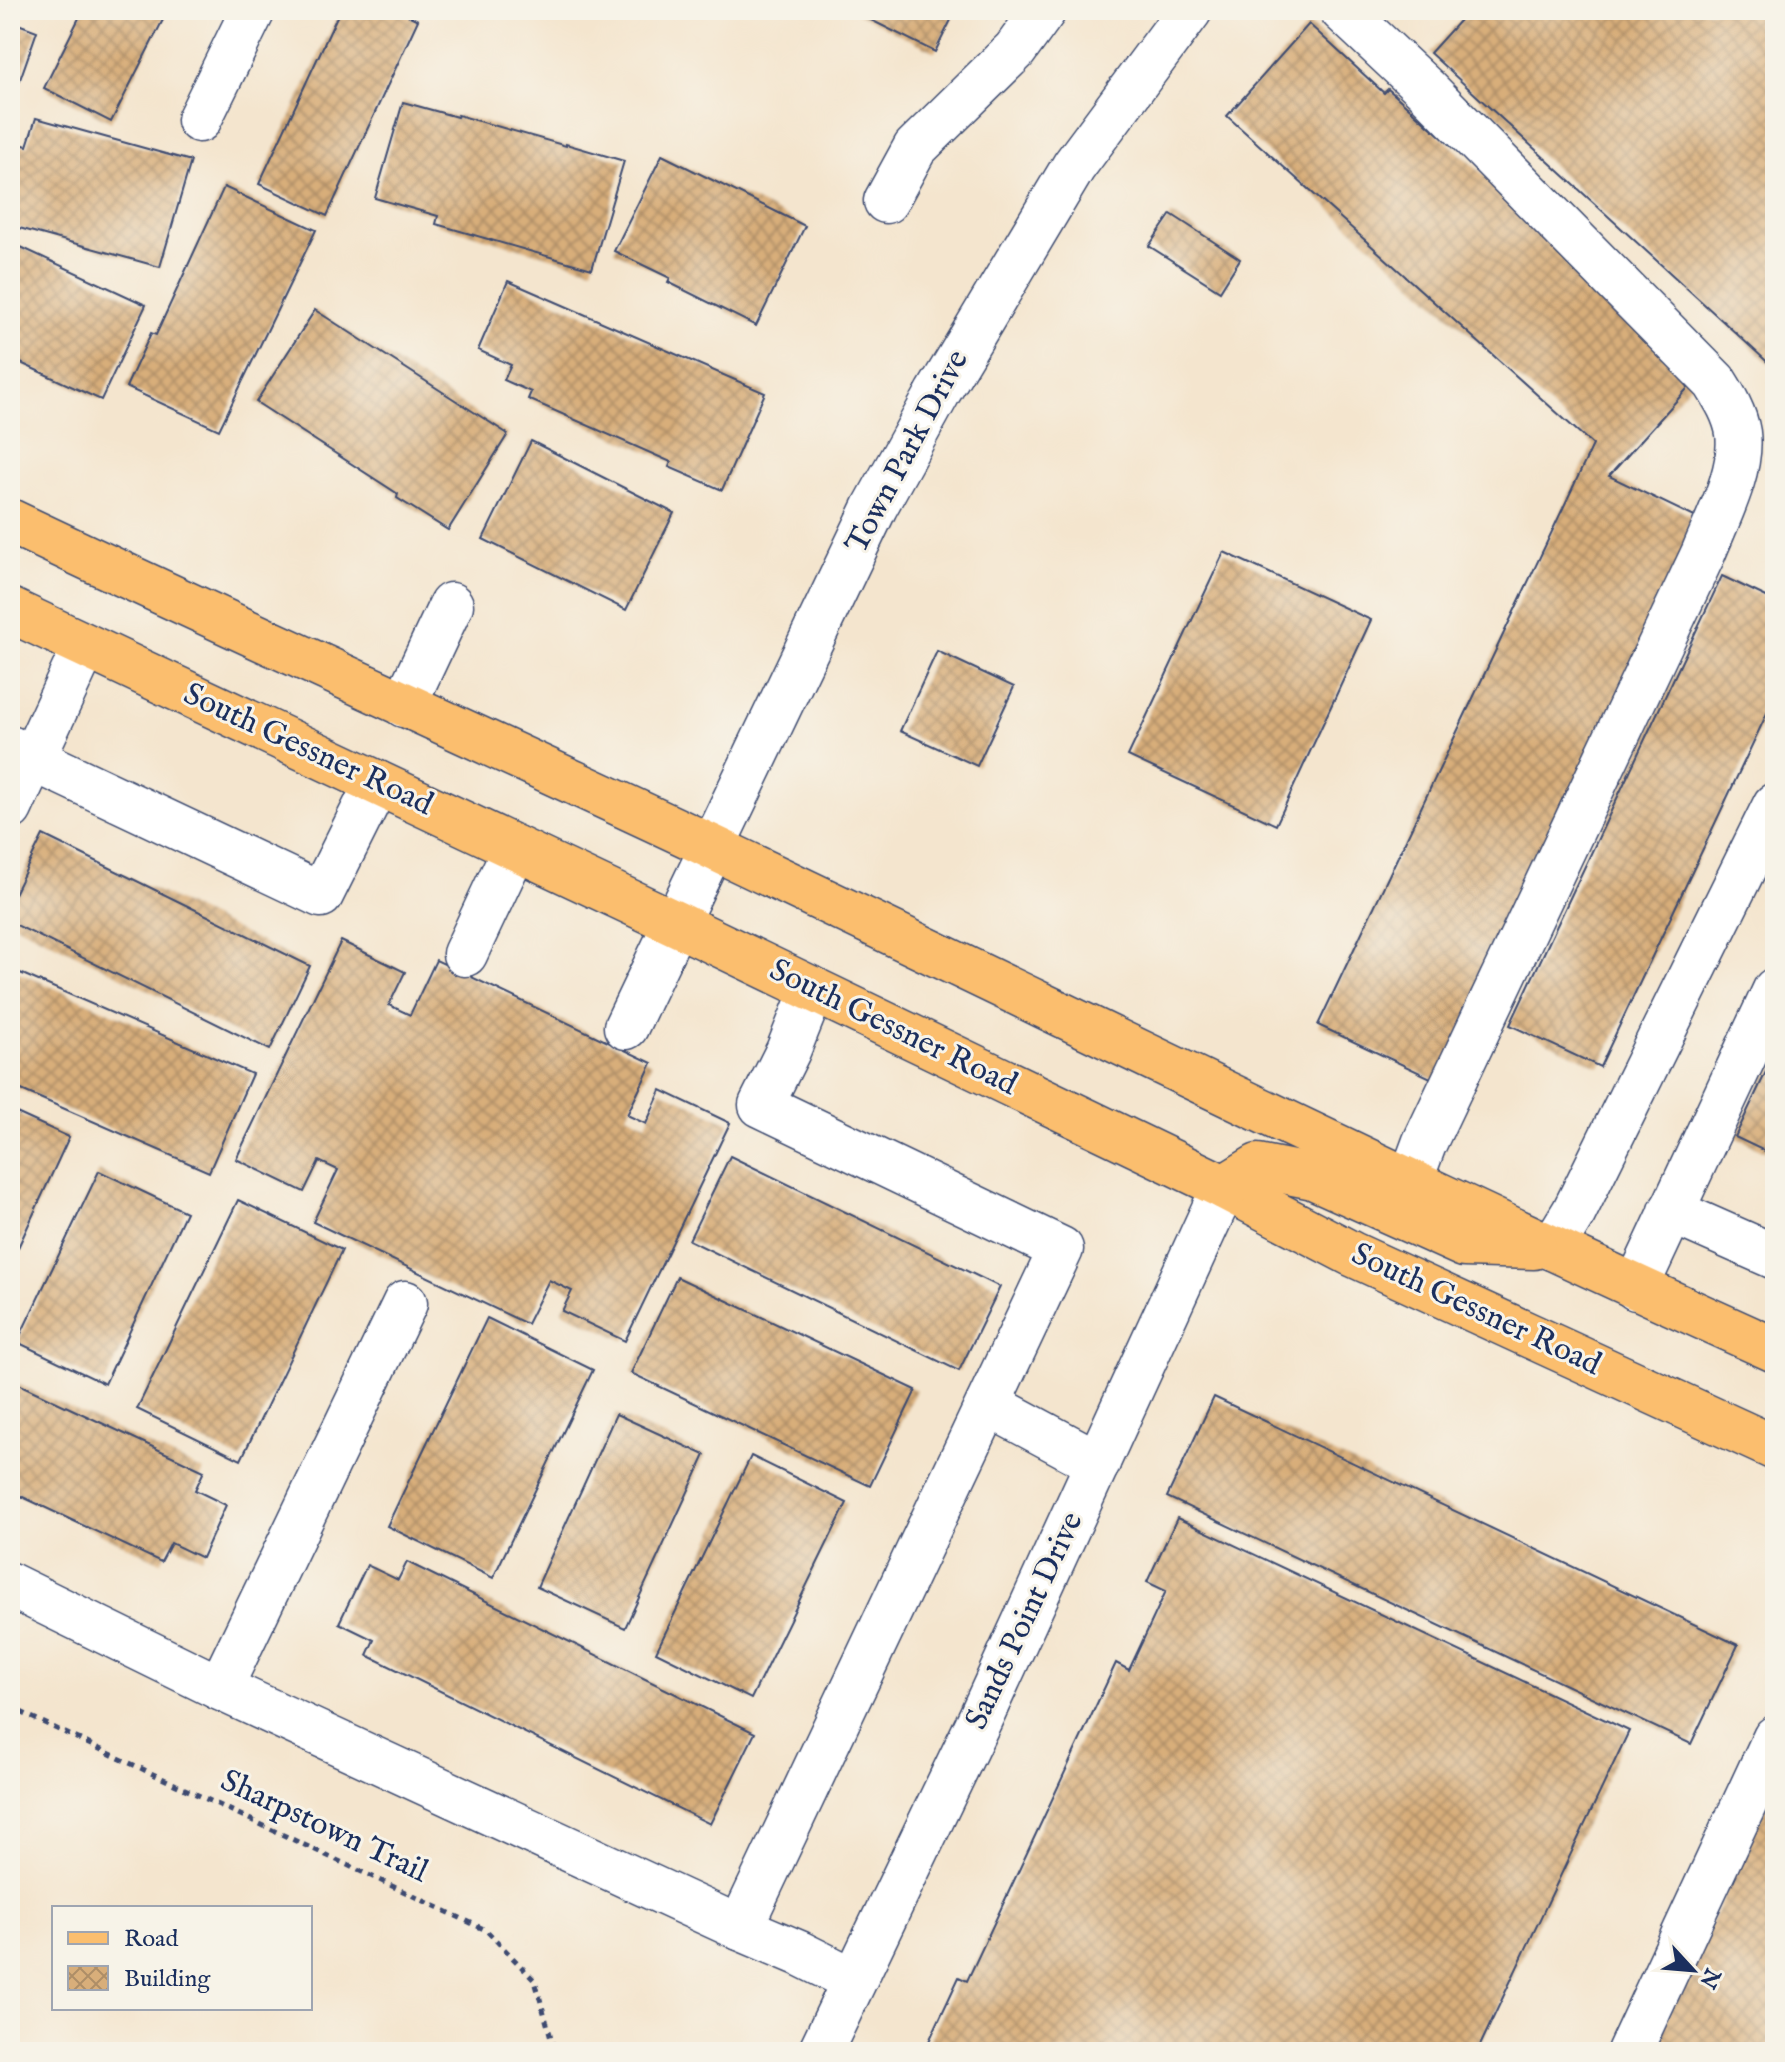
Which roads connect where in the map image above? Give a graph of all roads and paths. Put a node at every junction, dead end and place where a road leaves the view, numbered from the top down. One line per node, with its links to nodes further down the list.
1 (253, 10): 5 (street)
2 (1044, 10): 6 (street)
3 (1190, 10): 16 (street, Town Park Drive)
4 (1342, 10): 23 (street)
5 (199, 120)
6 (886, 201)
7 (10, 521): 11 (main road)
8 (451, 605): 11 (street)
9 (10, 610): 10 (main road, South Gessner Road)
10 (85, 646): 12 (street); 13 (main road, South Gessner Road)
11 (404, 705): 16 (main road)
12 (22, 754): 13 (street); 15 (street)
13 (377, 783): 17 (main road, South Gessner Road)
14 (1775, 805): 26 (street)
15 (10, 808)
16 (712, 847): 18 (street, Town Park Drive); 23 (main road)
17 (515, 848): 18 (main road, South Gessner Road); 19 (street)
18 (675, 923): 20 (main road, South Gessner Road); 22 (street, Town Park Drive)
19 (465, 954)
20 (813, 989): 24 (main road, South Gessner Road); 31 (street)
21 (1775, 990): 25 (street)
22 (626, 1027)
23 (1410, 1182): 26 (main road)
24 (1224, 1187): 26 (main road); 32 (main road, South Gessner Road); 33 (street, Sands Point Drive)
25 (1671, 1211): 27 (street); 28 (street)
26 (1552, 1248): 28 (main road)
27 (1775, 1257)
28 (1636, 1288): 30 (main road)
29 (405, 1303): 35 (street)
30 (1775, 1350)
31 (988, 1404): 33 (street); 38 (street)
32 (1775, 1448)
33 (1098, 1463): 39 (street, Sands Point Drive)
34 (10, 1585): 35 (street)
35 (220, 1688): 38 (street)
36 (10, 1707): 40 (path, Sharpstown Trail)
37 (1775, 1738): 42 (street)
38 (740, 1928): 39 (street)
39 (853, 1980): 41 (street, Sands Point Drive)
40 (555, 2052)
41 (820, 2052)
42 (1629, 2052)

